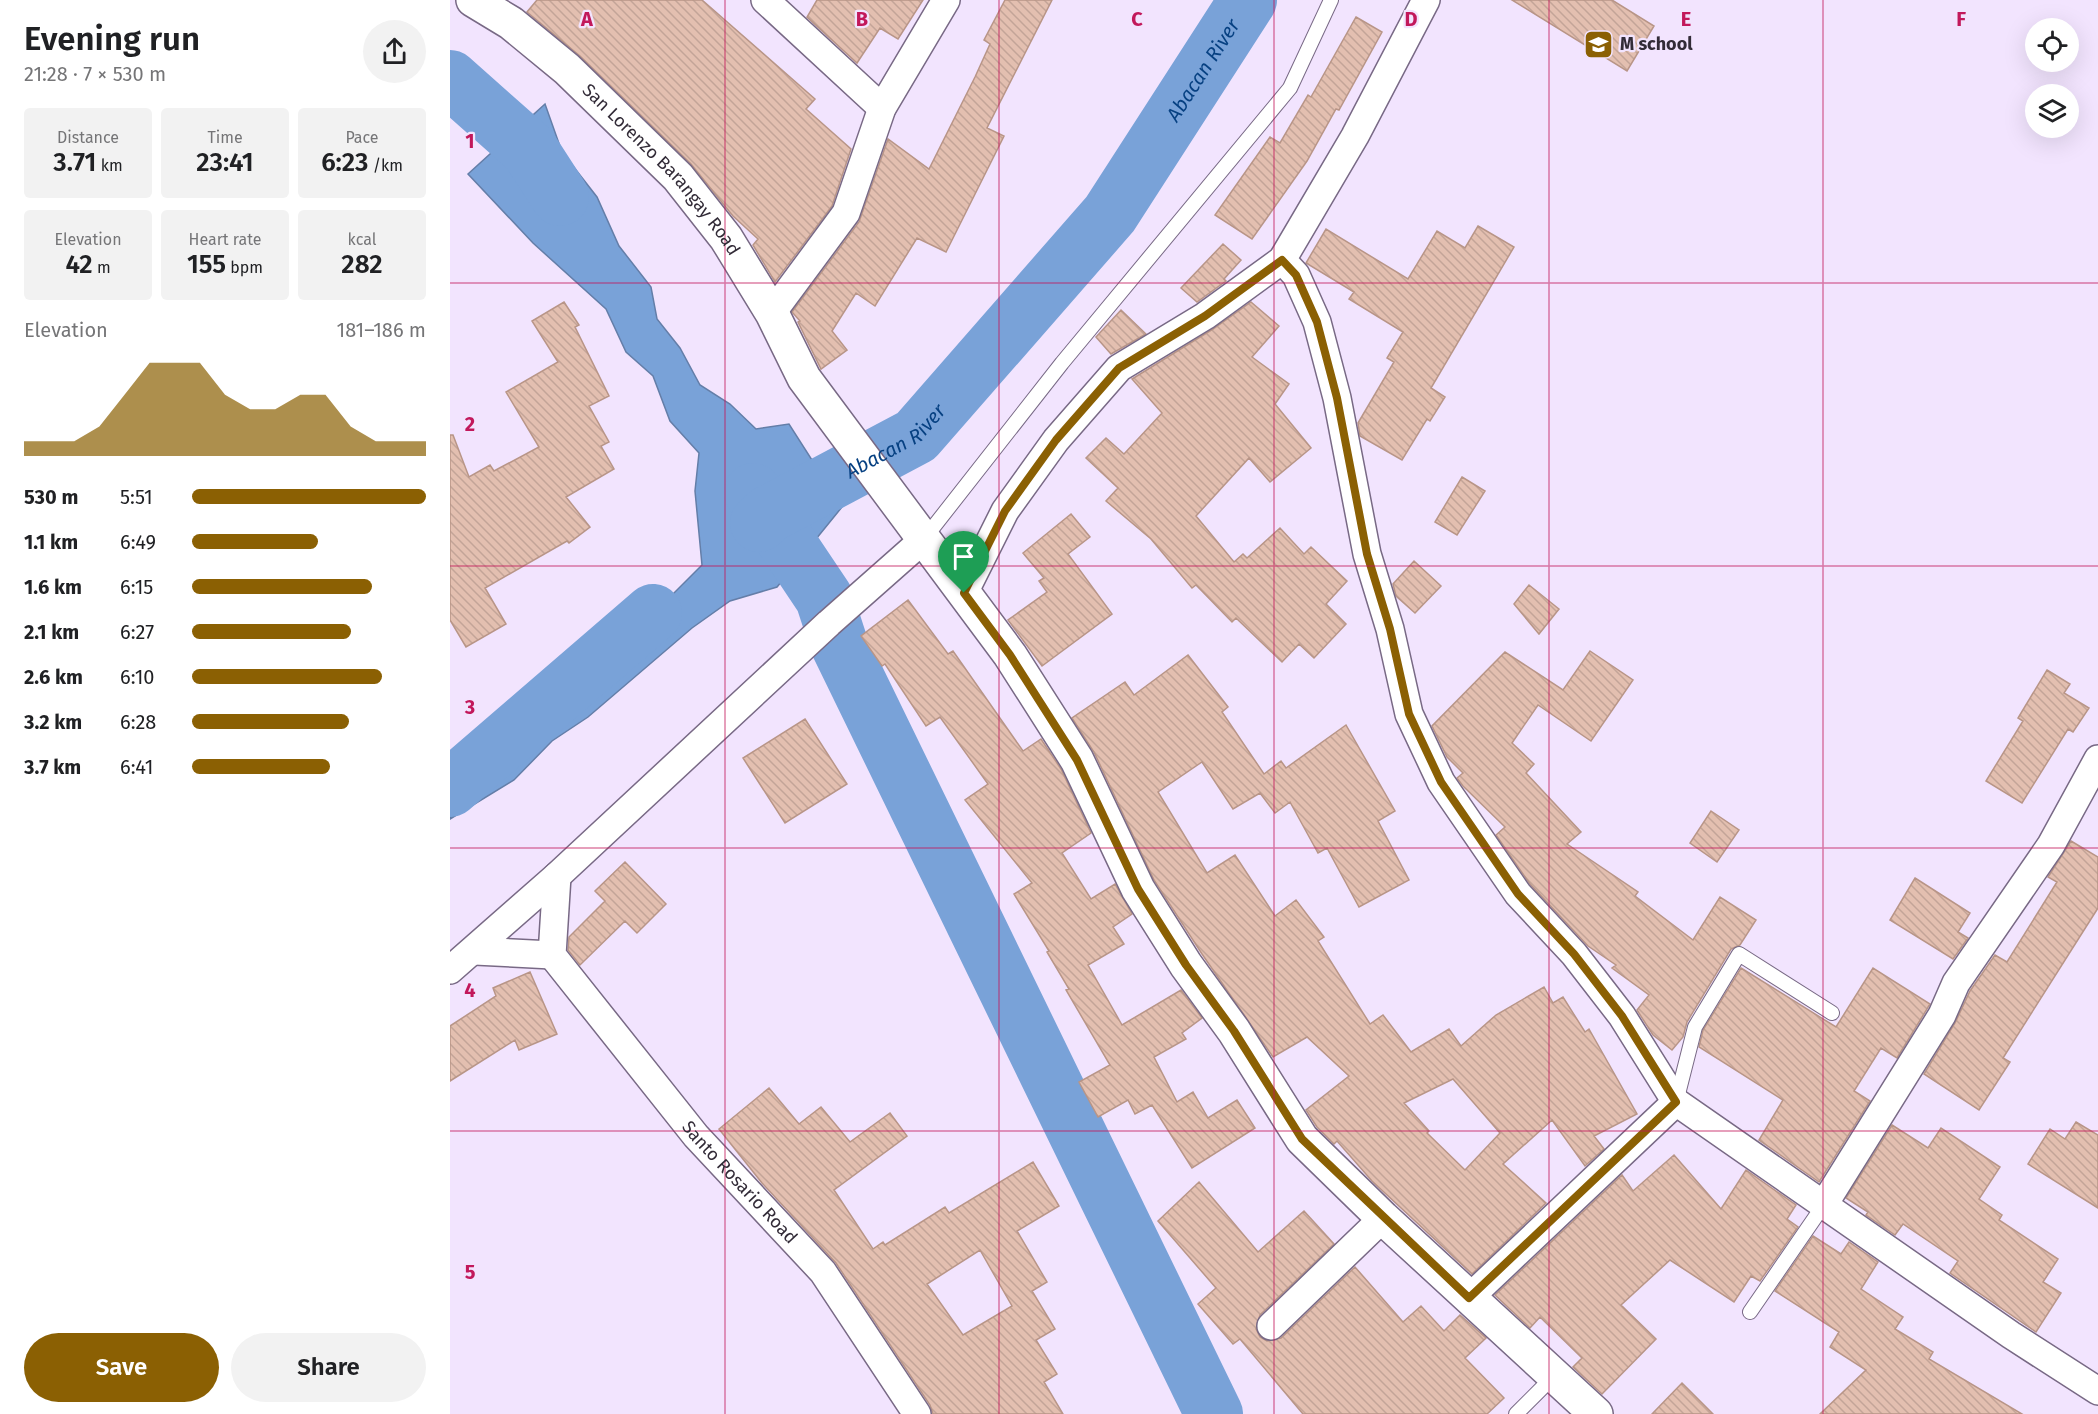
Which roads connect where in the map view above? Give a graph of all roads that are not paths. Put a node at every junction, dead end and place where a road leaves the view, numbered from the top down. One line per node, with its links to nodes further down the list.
1 (473, 0): 8 (street, San Lorenzo Barangay Road)
2 (946, 0): 6 (street)
3 (1331, 0): 9 (lane)
4 (1426, 0): 7 (street)
5 (775, 3): 6 (street)
6 (882, 108): 8 (street)
7 (1282, 260): 10 (street); 17 (street)
8 (772, 313): 9 (street, San Lorenzo Barangay Road)
9 (918, 530): 10 (street, San Lorenzo Barangay Road); 12 (street)
10 (964, 593): 19 (street, San Lorenzo Barangay Road)
11 (2098, 759): 18 (street)
12 (557, 876): 13 (street); 14 (street)
13 (475, 951): 14 (street); 15 (street)
14 (552, 955): 25 (street, Santo Rosario Road)
15 (450, 970)
16 (1832, 1013): 17 (lane)
17 (1676, 1102): 18 (street); 20 (street)
18 (1823, 1206): 21 (lane); 24 (street)
19 (1383, 1218): 20 (street, San Lorenzo Barangay Road); 22 (street)
20 (1469, 1298): 23 (street, San Lorenzo Barangay Road)
21 (1750, 1312)
22 (1271, 1326)
23 (1553, 1377): 26 (lane); 27 (street, San Lorenzo Barangay Road)
24 (2098, 1391)
25 (917, 1414)
26 (1516, 1414)
27 (1596, 1414)

